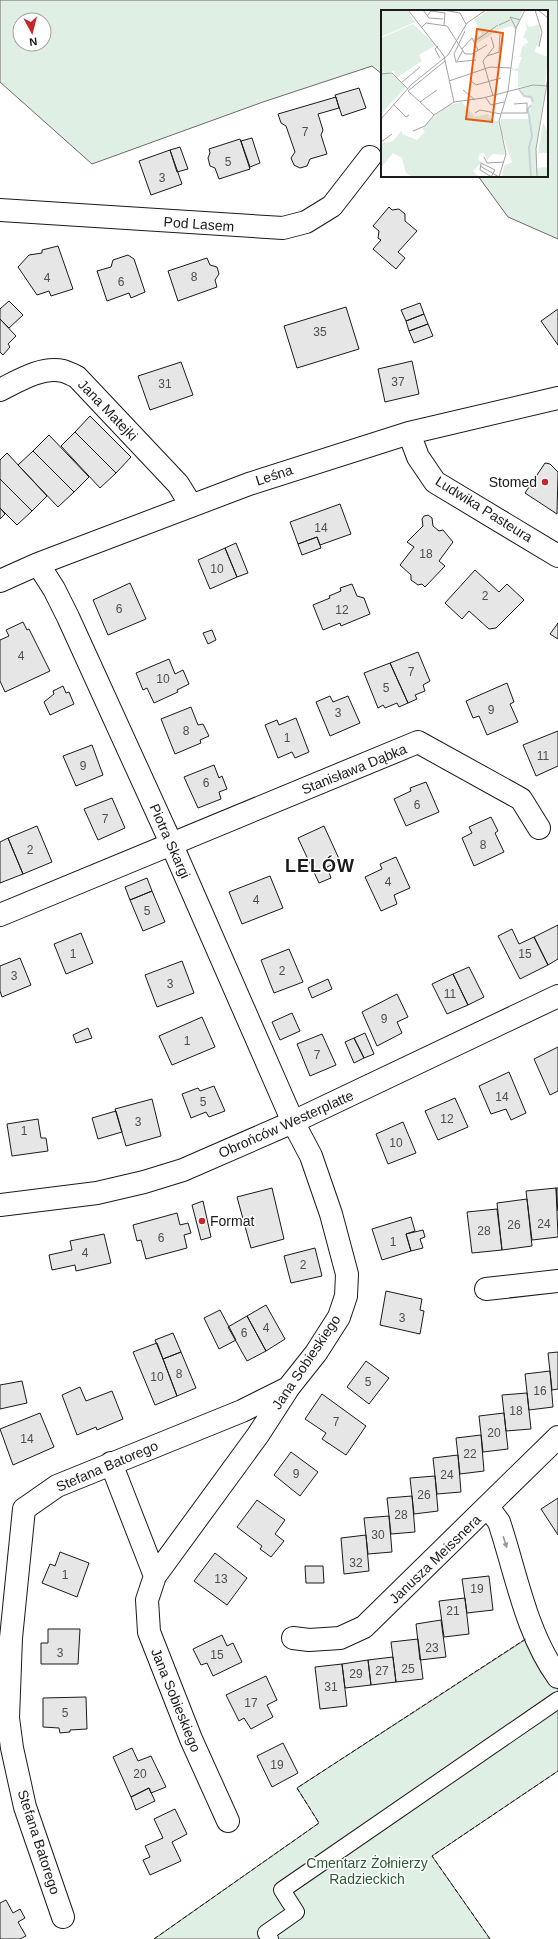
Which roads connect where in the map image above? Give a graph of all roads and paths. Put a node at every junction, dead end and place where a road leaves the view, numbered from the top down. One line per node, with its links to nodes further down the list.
1 (370, 157): 2 (street, Pod Lasem)
2 (0, 210)
3 (0, 390): 6 (street, Jana Matejki)
4 (558, 398): 5 (street, Leśna)
5 (409, 433): 6 (street, Leśna); 7 (street, Ludwika Pasteura)
6 (191, 505): 8 (street, Leśna)
7 (558, 556)
8 (38, 564): 9 (street, Leśna); 11 (street, Piotra Skargi)
9 (0, 581)
10 (539, 828): 11 (street, Stanisława Dąbka)
11 (171, 843): 12 (street); 14 (street, Piotra Skargi)
12 (0, 915)
13 (558, 996): 14 (street, Obrońców Westerplatte)
14 (293, 1122): 15 (street, Obrońców Westerplatte); 18 (street, Jana Sobieskiego)
15 (0, 1205)
16 (558, 1281): 17 (street)
17 (486, 1289)
18 (289, 1387): 20 (street, Stefana Batorego); 22 (street, Jana Sobieskiego)
19 (558, 1437): 21 (street, Janusza Meissnera)
20 (111, 1463): 22 (street); 27 (street, Stefana Batorego)
21 (488, 1507): 23 (street, Janusza Meissnera); 24 (street, one-way to 24)
22 (154, 1576): 26 (street, Jana Sobieskiego)
23 (292, 1638)
24 (558, 1677)
25 (558, 1700): 28 (street)
26 (228, 1821)
27 (63, 1917)
28 (270, 1939)

